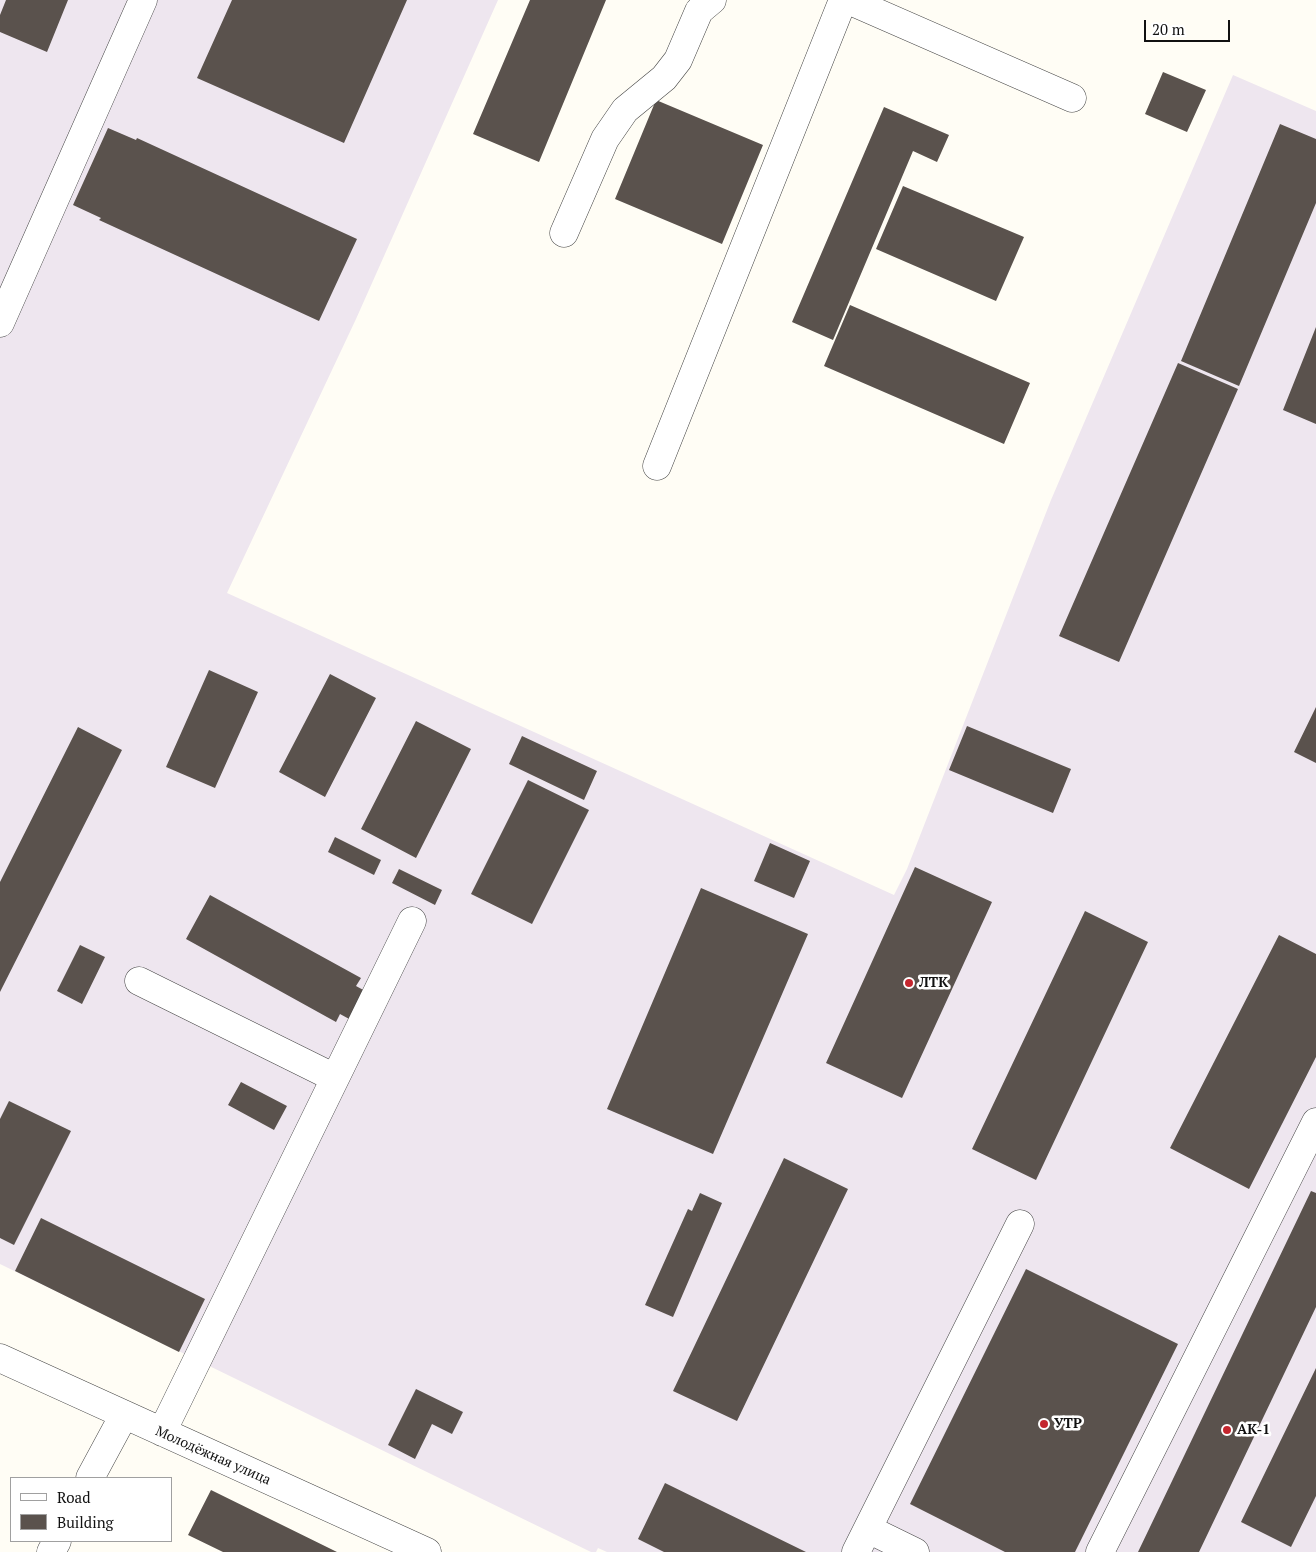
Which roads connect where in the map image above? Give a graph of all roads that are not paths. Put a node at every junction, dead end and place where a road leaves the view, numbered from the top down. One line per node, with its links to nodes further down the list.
1 (143, 0): 7 (street)
2 (712, 0): 6 (street)
3 (842, 0): 8 (street)
4 (848, 0): 5 (street)
5 (1072, 98)
6 (564, 233)
7 (0, 323)
8 (657, 466)
9 (412, 921): 11 (street)
10 (138, 981): 11 (street)
11 (335, 1078): 16 (street)
12 (1316, 1122): 21 (street)
13 (1020, 1224): 18 (street)
14 (0, 1358): 15 (street, Молодёжная улица)
15 (124, 1415): 16 (street, Молодёжная улица); 17 (street)
16 (162, 1432): 19 (street, Молодёжная улица)
17 (91, 1477)
18 (862, 1540): 20 (street)
19 (427, 1552)
20 (915, 1552)
21 (1100, 1552)

